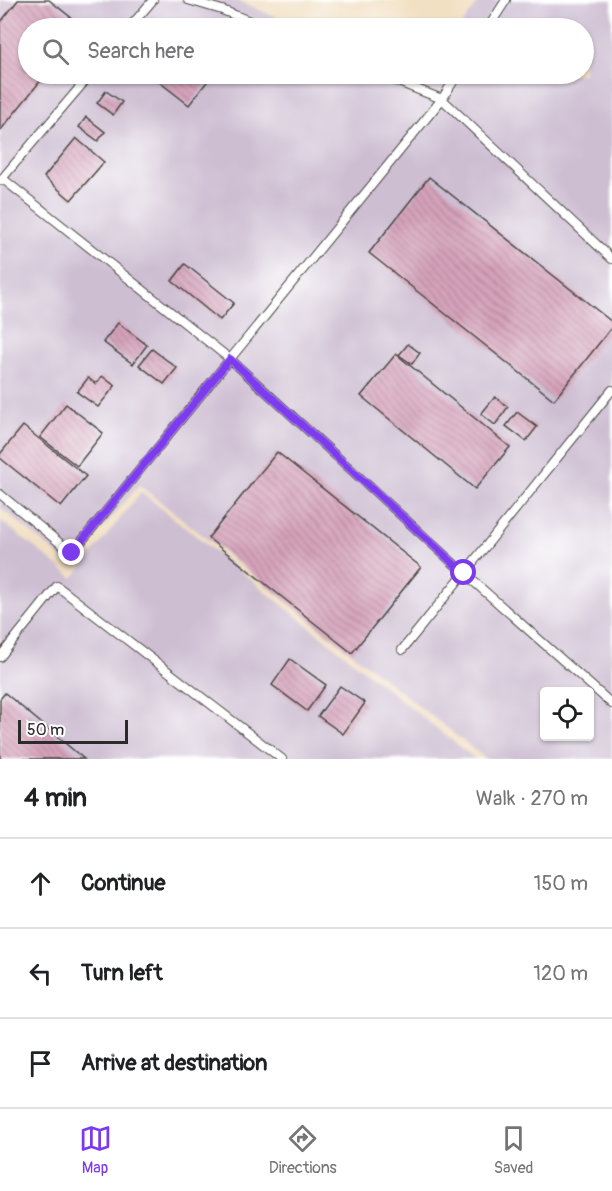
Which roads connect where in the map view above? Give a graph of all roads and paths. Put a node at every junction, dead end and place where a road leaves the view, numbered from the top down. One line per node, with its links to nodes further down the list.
1 (153, 0): 4 (lane)
2 (188, 0): 5 (lane)
3 (506, 0): 6 (lane)
4 (138, 18)
5 (242, 18)
6 (494, 18)
7 (83, 84): 11 (lane)
8 (404, 84): 10 (lane)
9 (452, 84): 10 (lane)
10 (442, 99): 12 (lane); 13 (lane)
11 (1, 180): 13 (lane)
12 (612, 259)
13 (230, 359): 15 (lane); 16 (lane)
14 (612, 390): 16 (lane)
15 (0, 494)
16 (464, 573): 17 (lane); 19 (lane)
17 (402, 650)
18 (0, 657): 20 (lane)
19 (612, 704)
20 (282, 759)

